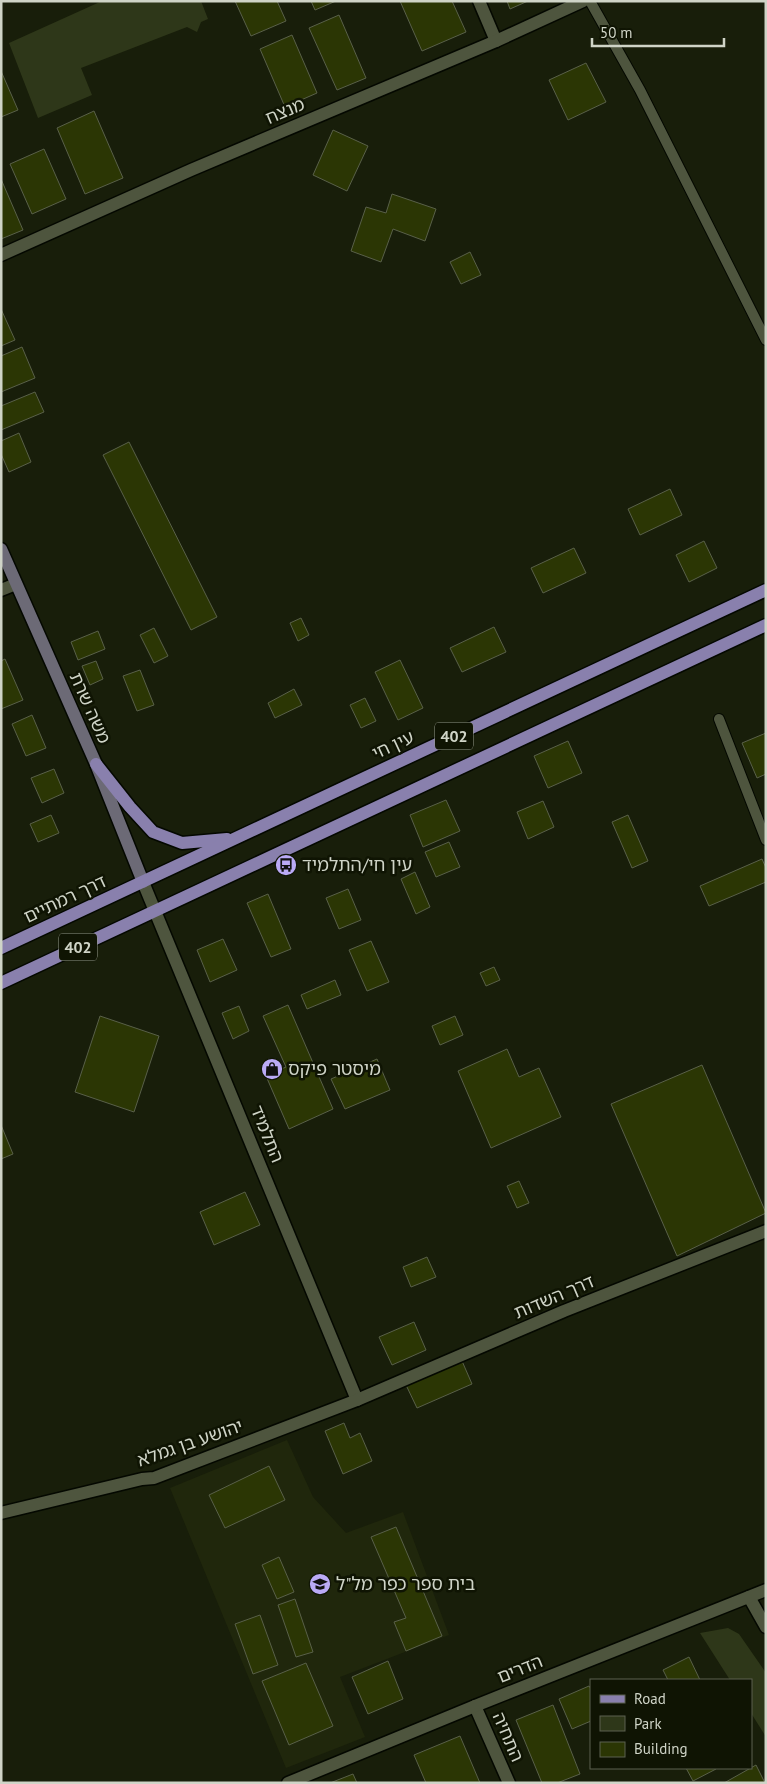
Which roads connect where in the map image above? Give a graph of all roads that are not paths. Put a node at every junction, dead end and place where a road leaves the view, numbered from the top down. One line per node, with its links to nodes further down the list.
1 (479, 1): 4 (street)
2 (583, 1): 4 (street, מנצח)
3 (590, 1): 6 (lane)
4 (496, 41): 5 (street, מנצח)
5 (1, 255)
6 (766, 340)
7 (1, 549): 8 (street, משה שרת)
8 (16, 584): 9 (street); 13 (street, משה שרת)
9 (1, 590)
10 (766, 590): 14 (main road, עין חי / 402)
11 (766, 625): 17 (main road, 402)
12 (719, 719): 15 (lane)
13 (96, 764): 14 (main road); 16 (street, משה שרת)
14 (237, 838): 16 (main road, עין חי / 402)
15 (766, 840)
16 (143, 882): 17 (street, התלמיד); 18 (main road, דרך רמתיים / 402)
17 (155, 911): 19 (main road, 402); 21 (street, התלמיד)
18 (1, 948)
19 (1, 983)
20 (766, 1231): 21 (street, דרך השדות)
21 (357, 1400): 22 (street, יהושע בן גמלא)
22 (1, 1513)
23 (766, 1590): 24 (street, הדרים)
24 (749, 1597): 25 (street); 26 (street, הדרים)
25 (766, 1627)
26 (475, 1706): 27 (street, הדרים); 28 (street, התחיה)
27 (288, 1783)
28 (508, 1783)

